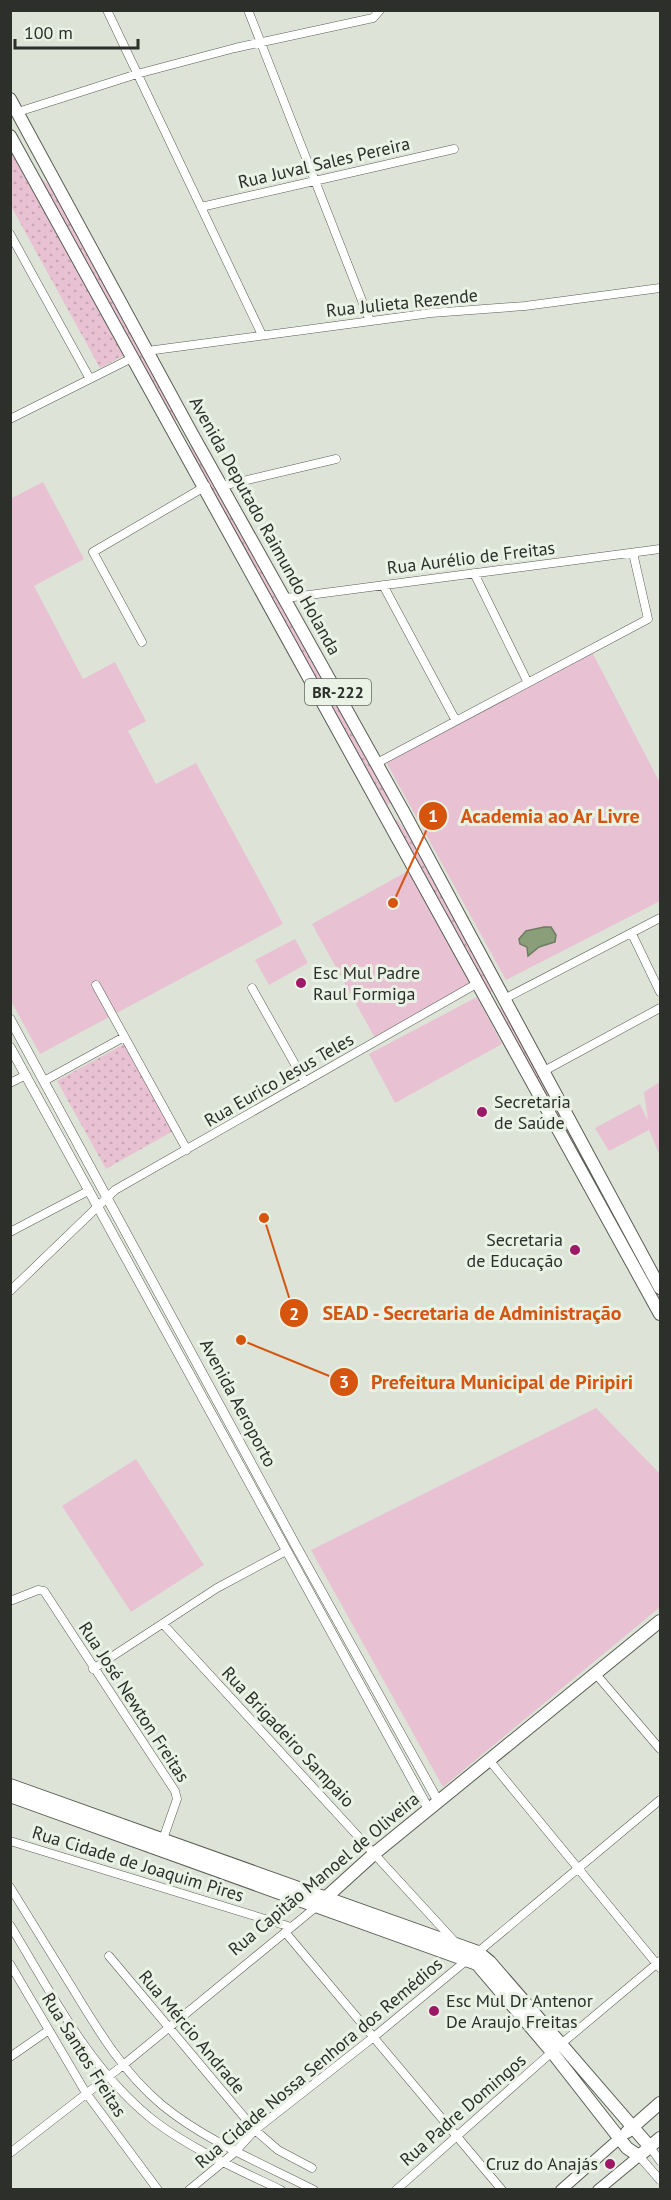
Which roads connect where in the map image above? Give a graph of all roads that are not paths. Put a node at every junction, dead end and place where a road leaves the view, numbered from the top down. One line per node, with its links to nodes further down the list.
1 (107, 10): 5 (street)
2 (248, 10): 4 (street)
3 (380, 10): 4 (street)
4 (261, 41): 5 (street); 12 (street)
5 (137, 74): 7 (street); 13 (street)
6 (10, 99): 7 (main road, Avenida Deputado Raimundo Holanda / BR-222)
7 (18, 112): 10 (main road, Avenida Deputado Raimundo Holanda / BR-222)
8 (10, 136): 11 (main road, Avenida Deputado Raimundo Holanda / BR-222)
9 (454, 149): 12 (street, Rua Juval Sales Pereira)
10 (48, 166): 11 (main road); 18 (main road, Avenida Deputado Raimundo Holanda / BR-222)
11 (32, 174): 19 (main road, Avenida Deputado Raimundo Holanda / BR-222)
12 (314, 180): 13 (street, Rua Juval Sales Pereira); 16 (street)
13 (201, 207): 17 (street)
14 (10, 234): 20 (street)
15 (660, 288): 16 (street, Rua Julieta Rezende)
16 (370, 321): 17 (street, Rua Julieta Rezende)
17 (262, 335): 18 (street, Rua Julieta Rezende)
18 (147, 351): 22 (main road, Avenida Deputado Raimundo Holanda / BR-222)
19 (134, 357): 20 (street); 23 (main road, Avenida Deputado Raimundo Holanda / BR-222)
20 (90, 379): 21 (street)
21 (10, 419)
22 (191, 432): 23 (main road); 26 (main road, Avenida Deputado Raimundo Holanda / BR-222)
23 (178, 436): 25 (main road, Avenida Deputado Raimundo Holanda / BR-222)
24 (336, 459): 26 (street)
25 (206, 486): 32 (street); 37 (main road, Avenida Deputado Raimundo Holanda / BR-222)
26 (222, 486): 31 (main road, Avenida Deputado Raimundo Holanda / BR-222)
27 (660, 549): 28 (street, Rua Aurélio de Freitas)
28 (633, 553): 29 (street, Rua Aurélio de Freitas); 33 (street)
29 (474, 573): 30 (street, Rua Aurélio de Freitas); 33 (street)
30 (383, 585): 31 (street, Rua Aurélio de Freitas); 34 (street)
31 (286, 598): 35 (main road, Avenida Deputado Raimundo Holanda / BR-222)
32 (142, 642)
33 (528, 683): 34 (street)
34 (456, 721): 35 (street)
35 (377, 763): 36 (main road, Avenida Deputado Raimundo Holanda / BR-222)
36 (403, 811): 37 (main road); 44 (main road, Avenida Deputado Raimundo Holanda / BR-222)
37 (387, 817): 40 (main road, Avenida Deputado Raimundo Holanda / BR-222)
38 (660, 918): 39 (street)
39 (632, 933): 43 (street); 44 (street)
40 (478, 983): 52 (street, Rua Eurico Jesus Teles); 61 (main road, Avenida Deputado Raimundo Holanda / BR-222)
41 (96, 985): 47 (street)
42 (252, 988): 52 (street)
43 (660, 992)
44 (504, 999): 49 (main road, Avenida Deputado Raimundo Holanda / BR-222)
45 (660, 1008): 49 (street)
46 (10, 1019): 51 (street, Avenida Aeroporto)
47 (124, 1037): 51 (street); 54 (street)
48 (10, 1047): 50 (street, Avenida Aeroporto)
49 (544, 1071): 59 (main road, Avenida Deputado Raimundo Holanda / BR-222)
50 (26, 1076): 53 (street); 55 (street, Avenida Aeroporto)
51 (44, 1081): 56 (street, Avenida Aeroporto)
52 (305, 1082): 54 (street, Rua Eurico Jesus Teles)
53 (10, 1083)
54 (187, 1150): 56 (street, Rua Eurico Jesus Teles)
55 (88, 1191): 57 (street, Avenida Aeroporto); 58 (street)
56 (107, 1196): 57 (street, Rua Eurico Jesus Teles); 73 (street, Avenida Aeroporto)
57 (97, 1205): 60 (street, Rua Eurico Jesus Teles); 62 (street, Avenida Aeroporto)
58 (10, 1233)
59 (660, 1288)
60 (10, 1291)
61 (660, 1314)
62 (286, 1551): 65 (street); 73 (street, Avenida Aeroporto)
63 (10, 1601): 66 (street, Rua José Newton Freitas)
64 (660, 1621): 67 (main road, Rua Capitão Manoel de Oliveira)
65 (163, 1624): 66 (street); 76 (street, Rua Brigadeiro Sampaio)
66 (93, 1669): 74 (street, Rua José Newton Freitas)
67 (595, 1673): 68 (street); 69 (main road, Rua Capitão Manoel de Oliveira)
68 (660, 1749)
69 (489, 1760): 73 (main road, Rua Capitão Manoel de Oliveira); 77 (street)
70 (10, 1785): 74 (main road)
71 (10, 1796): 80 (main road)
72 (660, 1800): 77 (street)
73 (434, 1805): 76 (main road, Rua Capitão Manoel de Oliveira)
74 (164, 1839): 79 (main road)
75 (10, 1840): 82 (street, Rua Cidade de Joaquim Pires)
76 (375, 1853): 79 (main road, Rua Capitão Manoel de Oliveira); 84 (street, Rua Brigadeiro Sampaio)
77 (578, 1868): 85 (street); 89 (street)
78 (10, 1887): 96 (street)
79 (326, 1898): 80 (main road, Rua Capitão Manoel de Oliveira); 83 (main road)
80 (316, 1907): 82 (street, Rua Capitão Manoel de Oliveira); 83 (main road)
81 (10, 1925): 97 (street)
82 (288, 1930): 91 (street, Rua Capitão Manoel de Oliveira); 93 (street)
83 (417, 1936): 84 (main road)
84 (454, 1948): 85 (main road); 87 (main road)
85 (478, 1952): 90 (main road)
86 (109, 1956): 91 (street, Rua Mércio Andrade)
87 (467, 1959): 90 (main road); 93 (street, Rua Cidade Nossa Senhora dos Remédios)
88 (10, 1964): 92 (street, Rua Santos Freitas)
89 (659, 1964): 94 (street, Rua Padre Domingos)
90 (497, 1977): 94 (main road)
91 (168, 2027): 96 (street, Rua Capitão Manoel de Oliveira); 101 (street, Rua Mércio Andrade)
92 (49, 2030): 95 (street); 98 (street, Rua Santos Freitas)
93 (375, 2036): 101 (street, Rua Cidade Nossa Senhora dos Remédios); 102 (street)
94 (557, 2048): 100 (main road); 102 (street, Rua Padre Domingos); 103 (main road)
95 (10, 2057)
96 (122, 2066): 97 (street, Rua Capitão Manoel de Oliveira); 106 (street)
97 (108, 2077): 98 (street, Rua Capitão Manoel de Oliveira); 110 (street)
98 (86, 2092): 107 (street, Rua Capitão Manoel de Oliveira); 113 (street, Rua Santos Freitas)
99 (660, 2103): 100 (main road)
100 (633, 2127): 103 (main road); 105 (main road)
101 (255, 2130): 106 (street, Rua Cidade Nossa Senhora dos Remédios); 111 (street, Rua Mércio Andrade)
102 (456, 2135): 117 (street, Rua Padre Domingos); 118 (street)
103 (621, 2137): 108 (main road); 119 (main road)
104 (660, 2138): 105 (main road)
105 (650, 2147): 108 (main road); 109 (street)
106 (236, 2151): 110 (street, Rua Cidade Nossa Senhora dos Remédios); 116 (street)
107 (10, 2153)
108 (639, 2156): 112 (street); 120 (main road)
109 (660, 2161)
110 (222, 2162): 114 (street, Rua Cidade Nossa Senhora dos Remédios); 115 (street)
111 (312, 2168)
112 (660, 2180)
113 (158, 2190)
114 (189, 2190)
115 (281, 2190)
116 (314, 2190)
117 (396, 2190)
118 (502, 2190)
119 (561, 2190)
120 (598, 2190)

